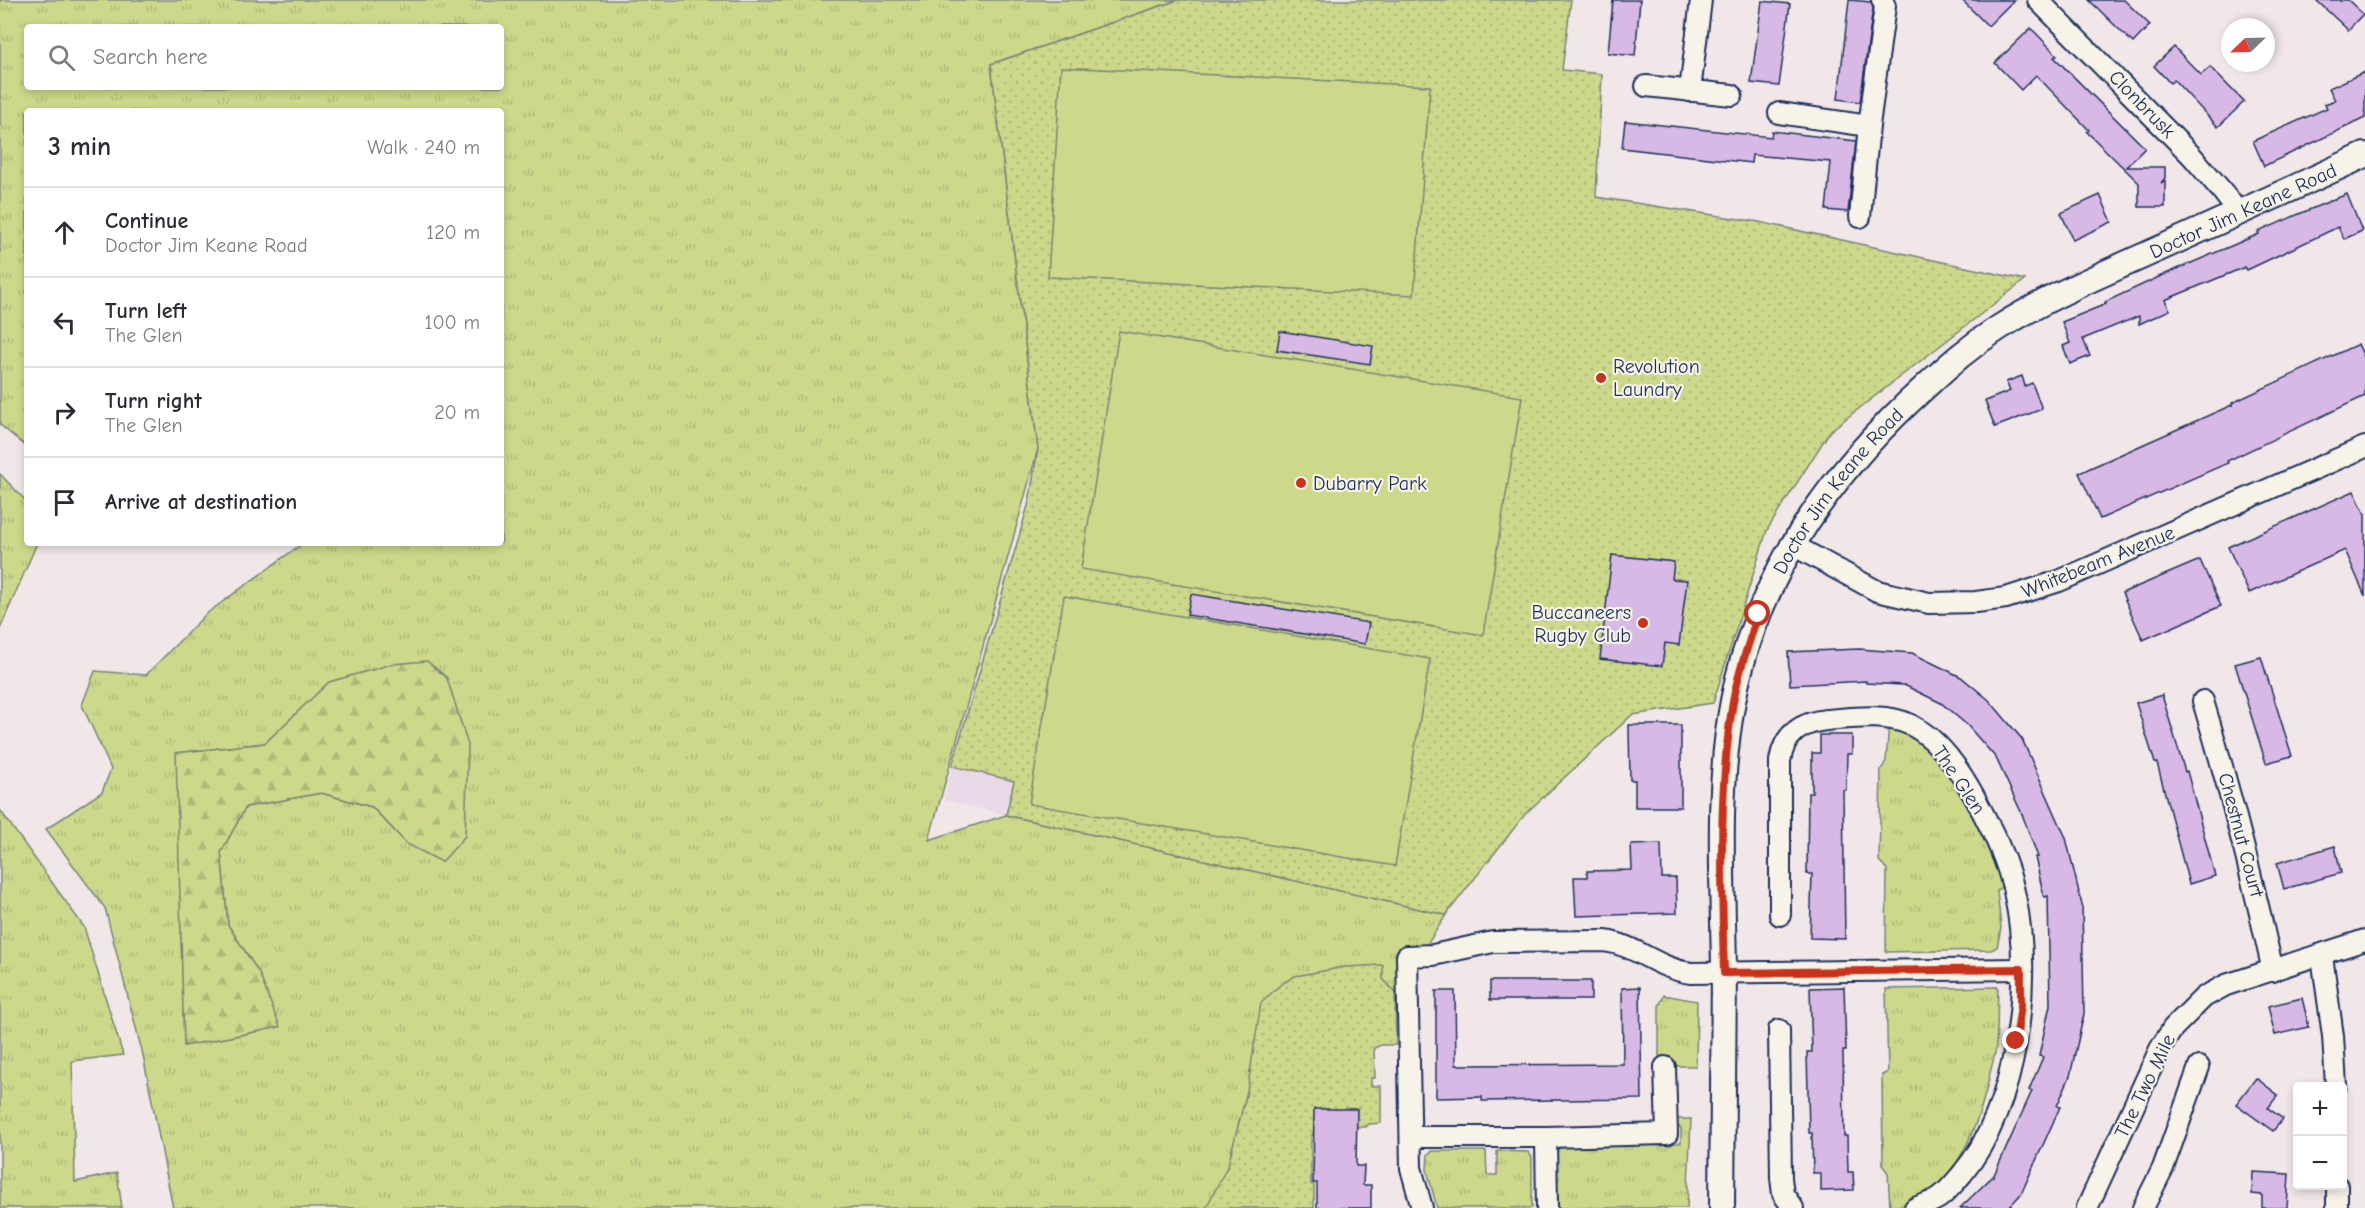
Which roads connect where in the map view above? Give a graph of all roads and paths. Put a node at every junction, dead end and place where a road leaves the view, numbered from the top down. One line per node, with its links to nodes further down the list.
1 (1701, 0): 5 (street)
2 (1882, 0): 8 (street)
3 (2038, 0): 10 (street, Clonbrusk)
4 (1646, 86): 5 (street)
5 (1690, 91): 6 (street)
6 (1732, 95)
7 (1779, 113): 8 (street)
8 (1869, 126): 11 (street)
9 (2365, 155): 10 (street, Doctor Jim Keane Road)
10 (2239, 213): 13 (street, Doctor Jim Keane Road)
11 (1860, 217)
12 (2365, 447): 13 (street, Whitebeam Avenue)
13 (1791, 544): 20 (street, Doctor Jim Keane Road)
14 (2203, 700): 19 (street, Chestnut Court)
15 (1780, 915): 18 (street, The Glen)
16 (2365, 940): 17 (street, The Two Mile)
17 (2322, 956): 19 (street, The Two Mile); 24 (street)
18 (2021, 969): 20 (street); 32 (street, The Glen)
19 (2272, 972): 33 (street, The Two Mile)
20 (1724, 973): 25 (street); 30 (street, Doctor Jim Keane Road)
21 (1779, 1030): 31 (street)
22 (1665, 1067): 26 (street)
23 (2199, 1067): 34 (street)
24 (2336, 1082)
25 (1411, 1137): 26 (street); 28 (street)
26 (1546, 1137): 29 (street)
27 (2337, 1190): 35 (street)
28 (1422, 1208)
29 (1547, 1208)
30 (1722, 1208)
31 (1793, 1208)
32 (1915, 1208)
33 (2087, 1208)
34 (2143, 1208)
35 (2337, 1208)

